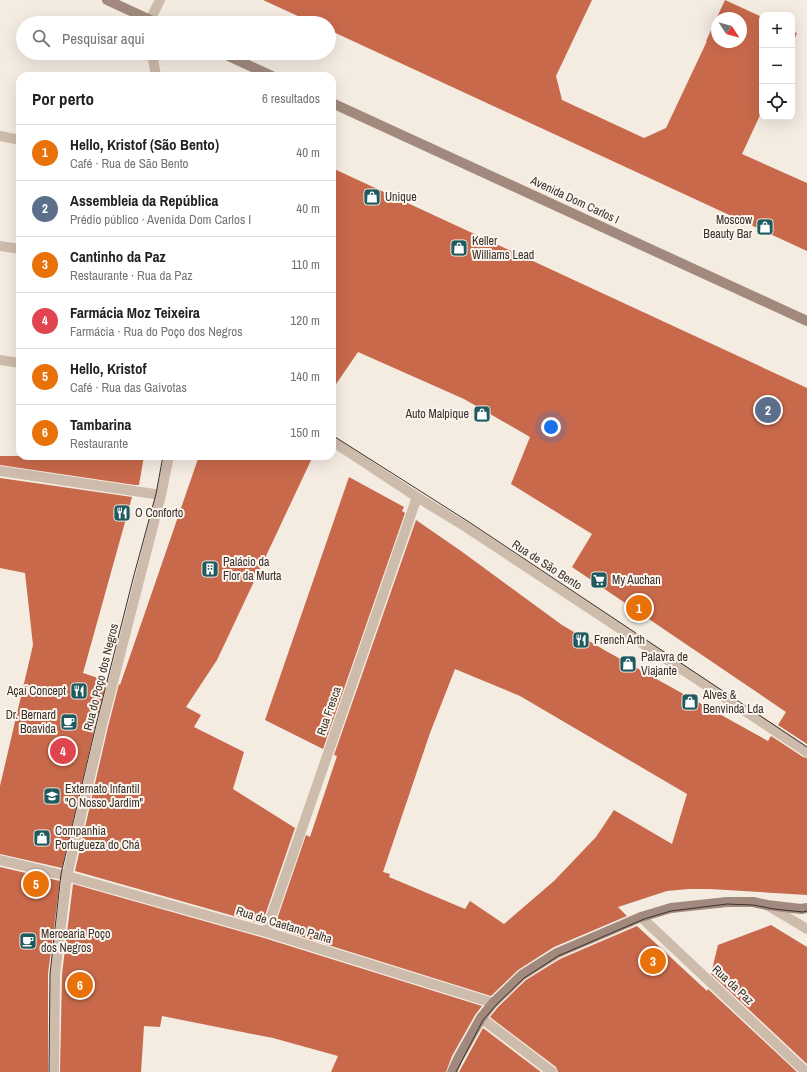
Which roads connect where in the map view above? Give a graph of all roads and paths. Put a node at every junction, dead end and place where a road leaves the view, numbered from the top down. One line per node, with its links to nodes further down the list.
1 (107, 0): 3 (main road)
2 (160, 0): 4 (street)
3 (140, 16)
4 (154, 16)
5 (153, 60): 7 (street)
6 (237, 60): 8 (main road)
7 (155, 72)
8 (263, 72)
9 (336, 105): 14 (main road, Avenida Dom Carlos I)
10 (0, 136): 11 (street)
11 (16, 139)
12 (0, 246): 13 (street)
13 (16, 248)
14 (807, 321)
15 (0, 360): 16 (street)
16 (16, 362)
17 (336, 444): 21 (street, Rua de São Bento)
18 (167, 460): 20 (street, Rua do Poço dos Negros)
19 (0, 471): 20 (street)
20 (161, 495): 24 (street, Rua do Poço dos Negros)
21 (417, 498): 22 (street, Rua de São Bento); 29 (street, Rua Fresca)
22 (807, 752)
23 (0, 860): 24 (street, Rua de Caetano Palha)
24 (67, 876): 29 (street, Rua de Caetano Palha); 32 (street, Rua do Poço dos Negros)
25 (767, 905): 26 (main road); 27 (main road); 28 (street)
26 (807, 908)
27 (641, 917): 30 (main road); 35 (street, Rua da Paz)
28 (807, 929)
29 (266, 932): 30 (street, Rua de Caetano Palha)
30 (494, 1003): 31 (main road)
31 (481, 1018): 33 (main road); 34 (street)
32 (54, 1072)
33 (452, 1072)
34 (552, 1072)
35 (806, 1072)

